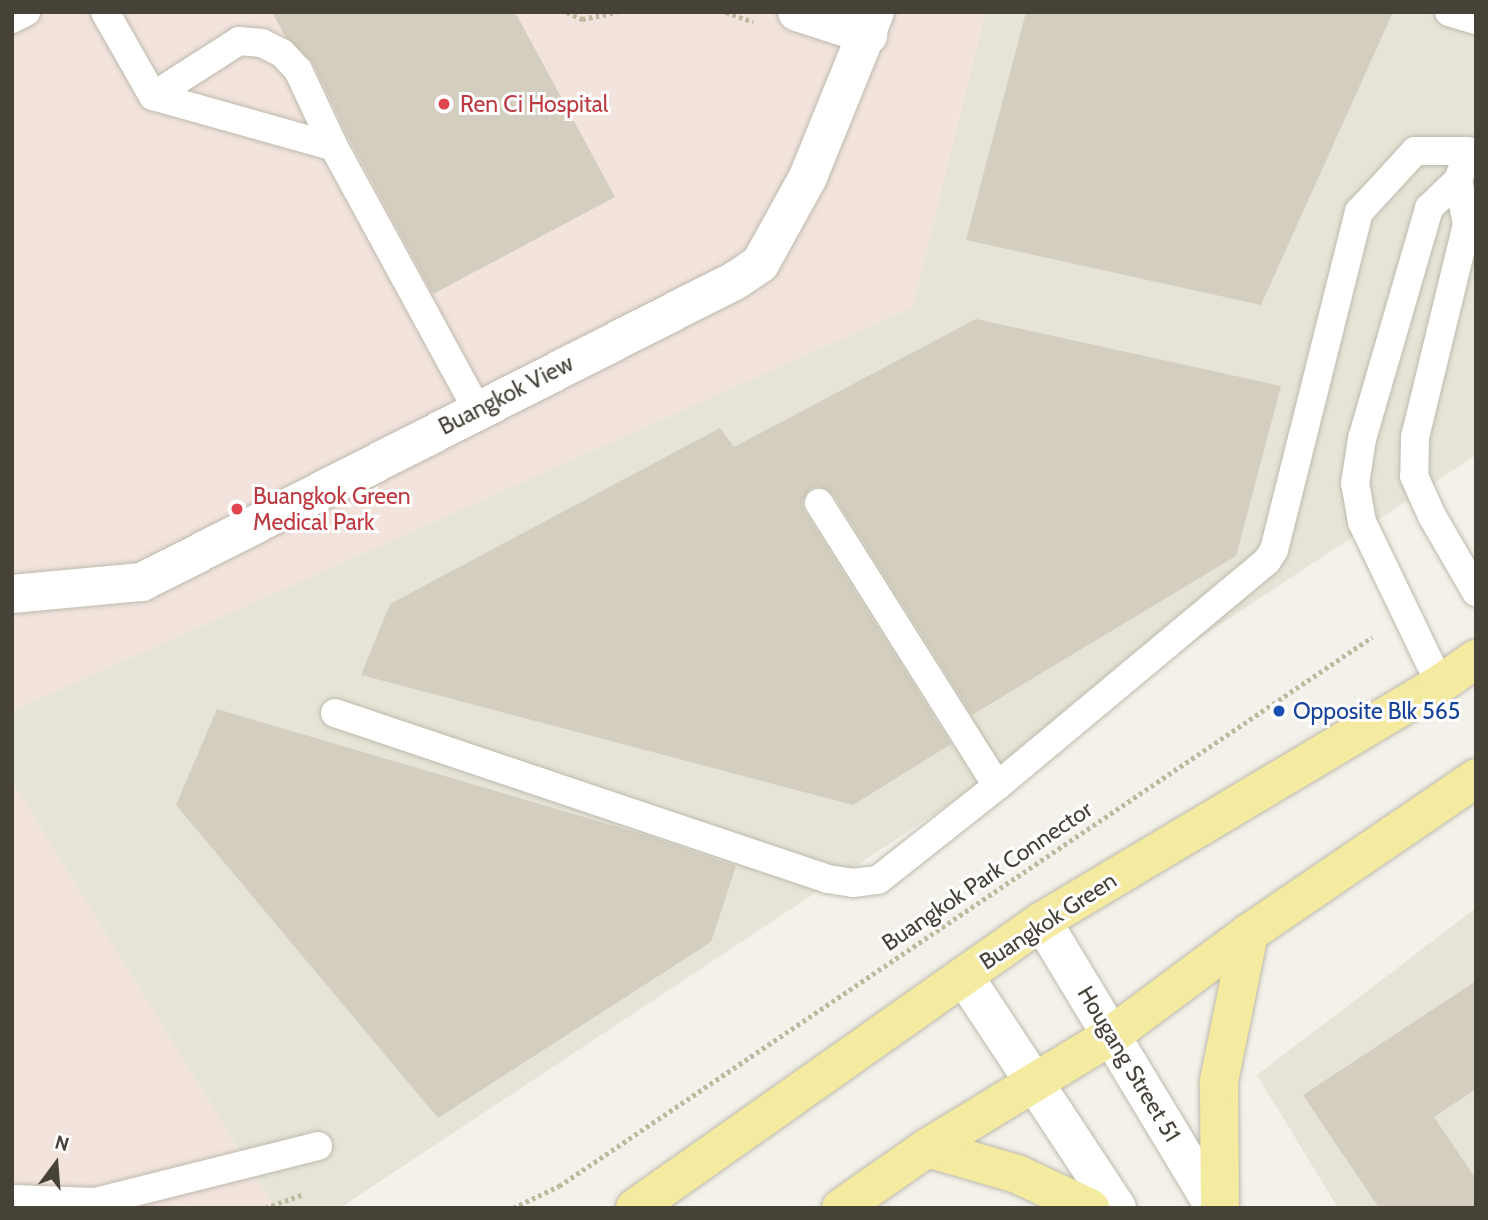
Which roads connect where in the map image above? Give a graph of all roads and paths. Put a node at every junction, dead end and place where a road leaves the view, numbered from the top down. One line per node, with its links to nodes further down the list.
1 (26, 12): 7 (lane)
2 (105, 12): 10 (lane)
3 (567, 12): 4 (path)
4 (617, 12)
5 (797, 12): 9 (street, Buangkok View)
6 (1449, 12): 8 (lane)
7 (12, 19)
8 (1476, 20)
9 (872, 24): 14 (street, Buangkok View)
10 (153, 96): 12 (lane); 12 (lane)
11 (1472, 144): 13 (lane); 23 (lane)
12 (334, 146): 14 (lane)
13 (1458, 180): 16 (lane); 18 (lane)
14 (477, 410): 17 (street, Buangkok View)
15 (819, 503): 23 (lane)
16 (1476, 592)
17 (12, 594)
18 (1408, 614): 20 (lane); 32 (path, Buangkok Park Connector)
19 (1476, 659): 20 (main road, Buangkok Green)
20 (1440, 684): 24 (main road, Buangkok Green)
21 (335, 713): 23 (lane)
22 (1476, 778): 25 (main road)
23 (997, 786)
24 (1042, 921): 26 (main road, Buangkok Green); 27 (street, Hougang Street 51)
25 (1249, 933): 27 (main road); 38 (main road)
26 (964, 976): 28 (street); 33 (main road, Buangkok Green)
27 (1112, 1035): 28 (main road); 37 (street, Hougang Street 51)
28 (1033, 1081): 30 (main road); 36 (street)
29 (318, 1146): 31 (lane)
30 (927, 1148): 34 (main road); 35 (main road)
31 (12, 1199)
32 (513, 1208)
33 (635, 1208)
34 (841, 1208)
35 (1090, 1208)
36 (1116, 1208)
37 (1215, 1208)
38 (1220, 1208)

